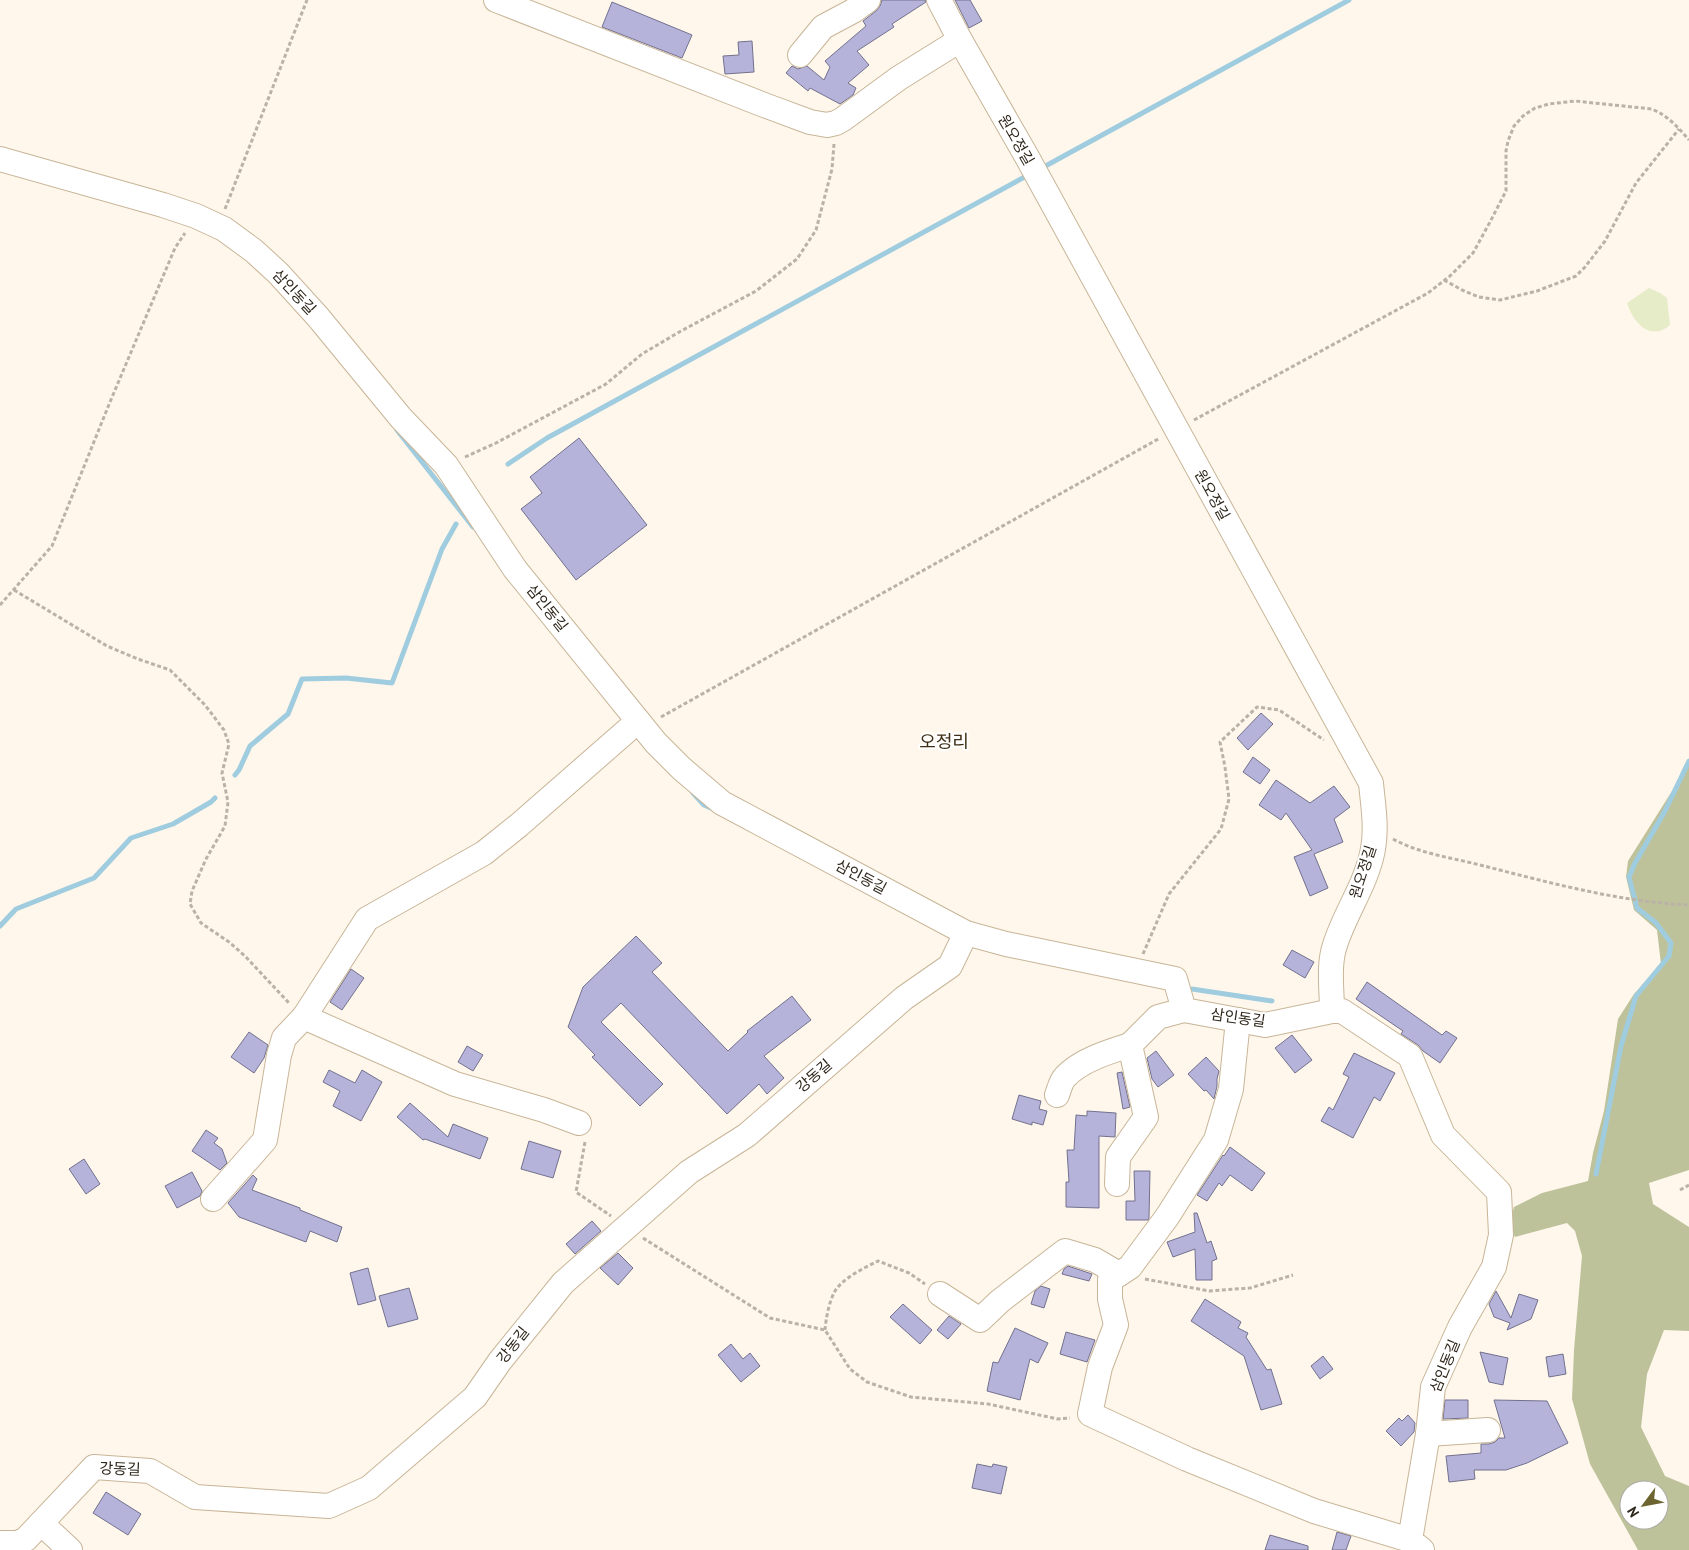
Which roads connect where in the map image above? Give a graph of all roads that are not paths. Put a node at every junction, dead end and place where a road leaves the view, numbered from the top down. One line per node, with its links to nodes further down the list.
1 (496, 0): 4 (street)
2 (868, 0): 5 (street)
3 (940, 0): 4 (street, 원오정길)
4 (960, 40): 10 (street, 원오정길)
5 (800, 55)
6 (0, 159): 7 (street, 삼인동길)
7 (640, 724): 8 (street, 삼인동길); 11 (street)
8 (966, 933): 9 (street, 삼인동길); 22 (street, 강동길)
9 (1184, 1010): 12 (street, 삼인동길); 13 (street)
10 (1332, 1010): 12 (street, 삼인동길); 21 (street, 삼인동길)
11 (304, 1017): 15 (street); 17 (street)
12 (1238, 1020): 18 (street)
13 (1130, 1045): 14 (street); 16 (street)
14 (1057, 1095)
15 (579, 1123)
16 (1117, 1184)
17 (213, 1199)
18 (1120, 1274): 19 (street); 24 (street)
19 (940, 1294)
20 (1488, 1430): 21 (street)
21 (1428, 1434): 24 (street, 삼인동길)
22 (31, 1537): 23 (street); 25 (street)
23 (0, 1543)
24 (1416, 1545)
25 (70, 1550)

